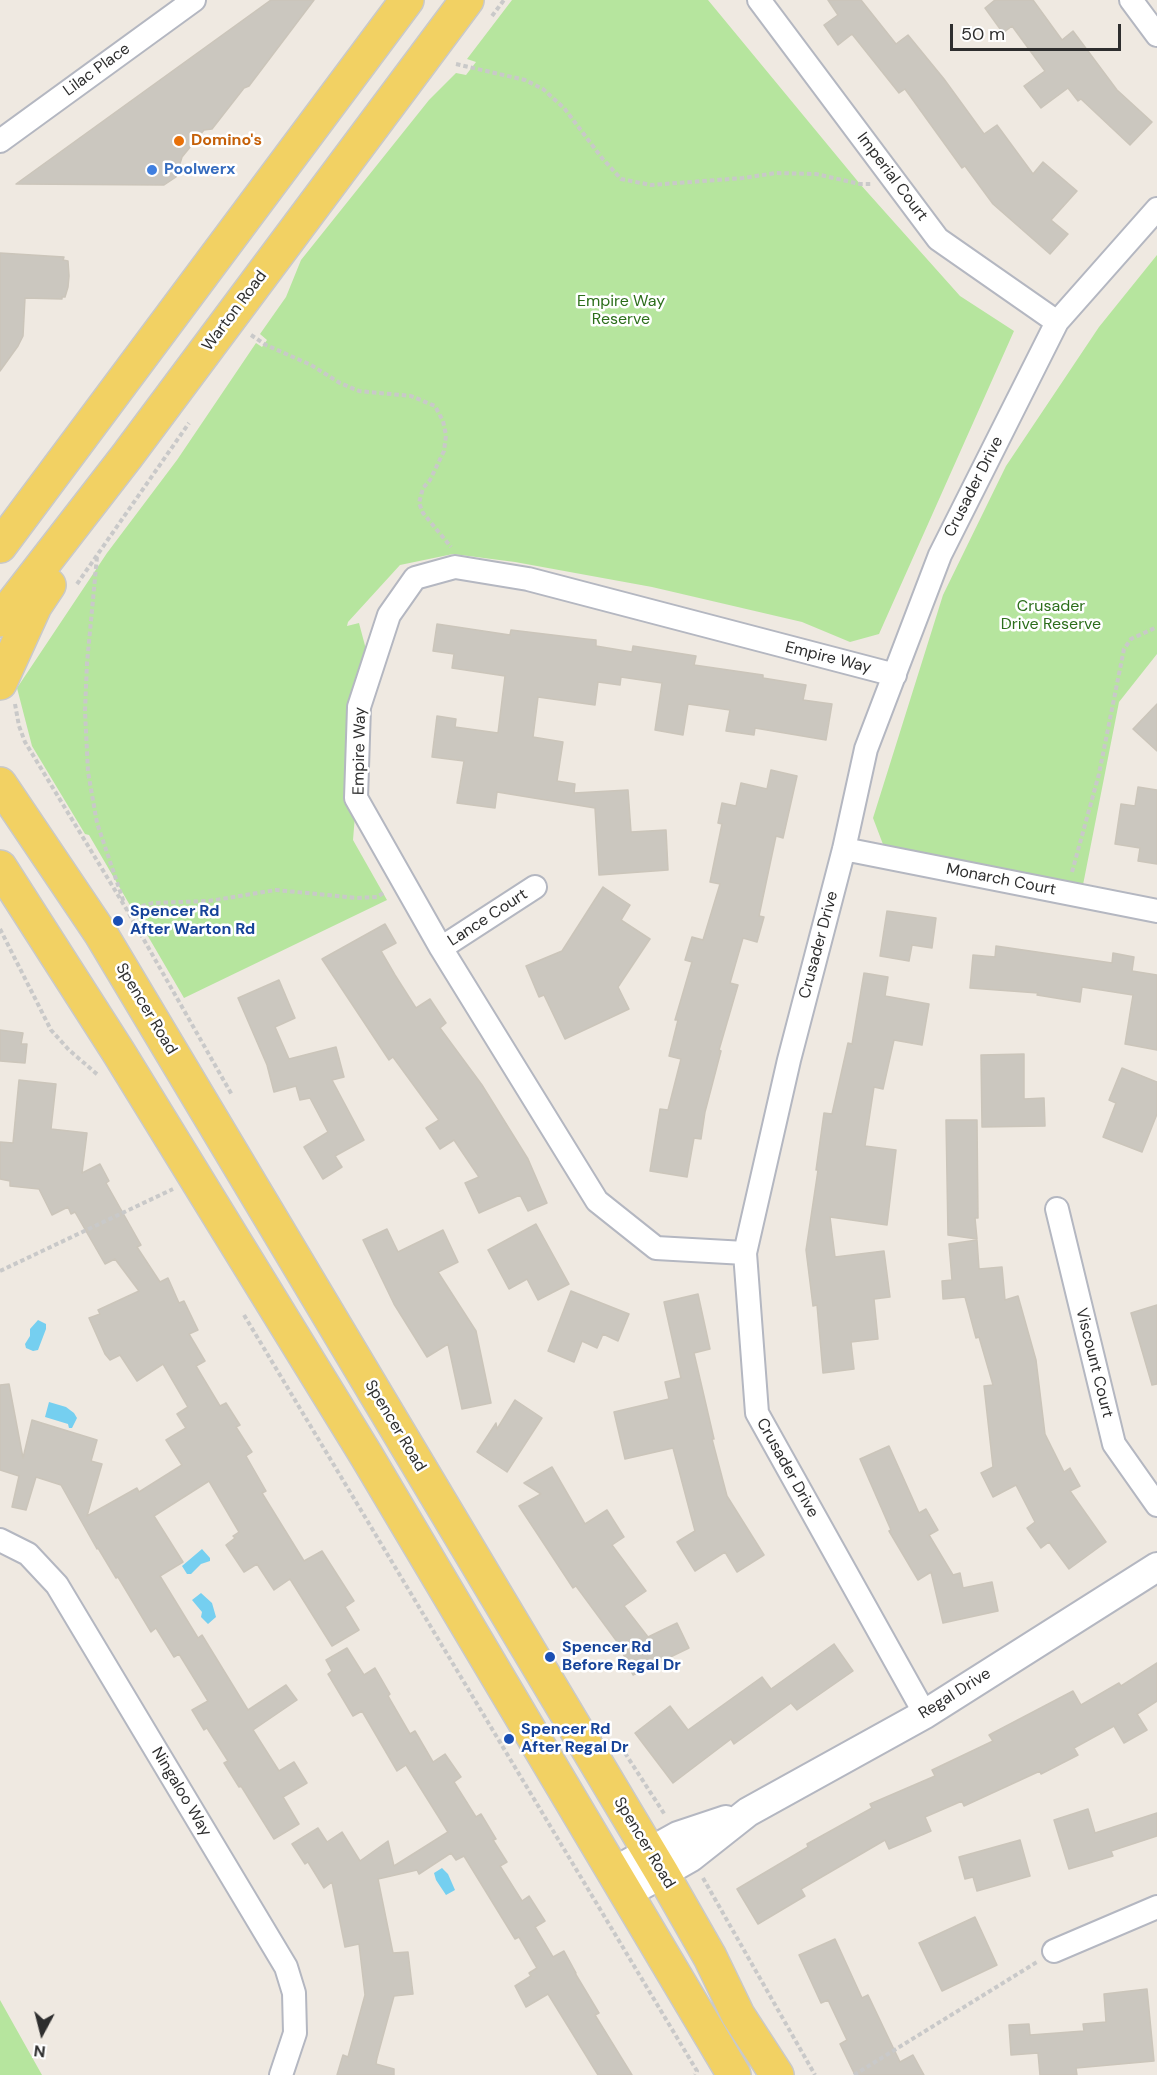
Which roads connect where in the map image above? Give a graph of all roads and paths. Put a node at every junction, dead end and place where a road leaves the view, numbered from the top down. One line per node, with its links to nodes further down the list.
1 (194, 0): 11 (street, Lilac Place)
2 (407, 0): 8 (main road)
3 (431, 0): 8 (main road)
4 (468, 0): 10 (main road, Warton Road)
5 (759, 0): 12 (street, Imperial Court)
6 (1131, 0): 7 (street)
7 (1157, 35)
8 (368, 52): 14 (main road)
9 (456, 64): 12 (path)
10 (369, 131): 14 (main road); 17 (main road, Warton Road)
11 (0, 141)
12 (891, 176): 15 (street, Imperial Court)
13 (1157, 209): 15 (street, Crusader Drive)
14 (233, 237): 18 (main road)
15 (1057, 322): 23 (street, Crusader Drive)
16 (250, 334): 20 (path)
17 (127, 456): 21 (main road, Warton Road); 24 (main road)
18 (0, 546)
19 (98, 556): 32 (path)
20 (455, 567): 23 (street, Empire Way); 28 (street, Empire Way)
21 (0, 620)
22 (1157, 627): 31 (path)
23 (895, 675): 26 (street, Crusader Drive)
24 (8, 695): 32 (path)
25 (0, 784): 37 (main road, Spencer Road)
26 (844, 849): 31 (street, Monarch Court); 42 (street, Crusader Drive)
27 (0, 867): 34 (main road)
28 (403, 882): 32 (path); 36 (street, Empire Way)
29 (535, 887): 36 (street, Lance Court)
30 (0, 892): 34 (main road)
31 (1065, 893): 33 (street, Monarch Court)
32 (127, 910): 39 (path)
33 (1157, 911)
34 (31, 916): 40 (main road)
35 (0, 929): 38 (path)
36 (441, 948): 42 (street, Empire Way)
37 (187, 1078): 40 (main road); 48 (main road, Spencer Road)
38 (103, 1079)
39 (236, 1101)
40 (190, 1195): 43 (path); 51 (main road)
41 (1057, 1209): 45 (street, Viscount Court)
42 (745, 1253): 49 (street, Crusader Drive)
43 (0, 1272)
44 (244, 1314): 59 (path)
45 (1157, 1505)
46 (0, 1540): 58 (street, Ningaloo Way)
47 (1157, 1567): 49 (street, Regal Drive)
48 (545, 1677): 51 (main road); 53 (main road, Spencer Road)
49 (925, 1714): 52 (street, Regal Drive)
50 (624, 1751): 52 (path)
51 (568, 1796): 54 (main road)
52 (685, 1846): 53 (street, Regal Drive); 61 (path)
53 (656, 1863): 54 (street, Regal Drive); 60 (main road, Spencer Road)
54 (620, 1883): 57 (main road)
55 (1157, 1907): 56 (street)
56 (1054, 1951): 62 (path)
57 (723, 2067)
58 (281, 2075)
59 (695, 2075)
60 (777, 2075)
61 (815, 2075)
62 (854, 2075)

